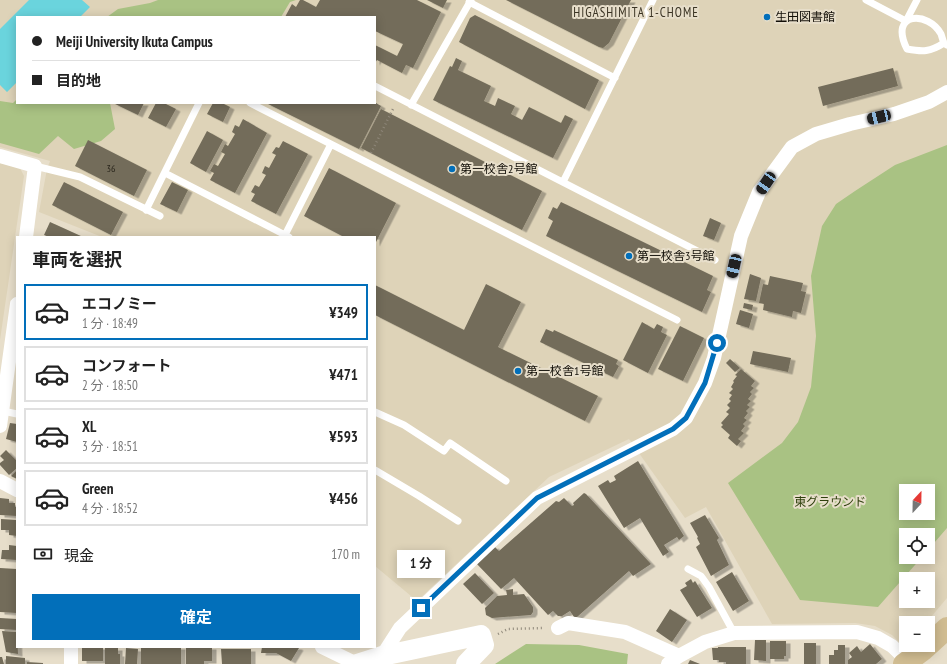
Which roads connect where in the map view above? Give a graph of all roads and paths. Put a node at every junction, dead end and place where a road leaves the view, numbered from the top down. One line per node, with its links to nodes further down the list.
1 (653, 0): 7 (lane)
2 (866, 0): 5 (lane)
3 (917, 0): 5 (lane)
4 (470, 1): 7 (lane); 13 (lane)
5 (906, 21): 6 (lane); 6 (lane)
6 (945, 44)
7 (614, 78): 19 (lane)
8 (376, 87): 10 (lane)
9 (947, 92): 43 (street)
10 (398, 98): 13 (lane); 15 (path)
11 (199, 104): 18 (lane)
12 (252, 104): 14 (lane)
13 (411, 105): 19 (lane)
14 (331, 144): 23 (lane); 26 (lane)
15 (375, 144)
16 (0, 156): 17 (street)
17 (35, 166): 20 (lane); 22 (street)
18 (165, 173): 20 (lane); 23 (lane)
19 (563, 182): 24 (lane)
20 (146, 210): 21 (lane)
21 (160, 216)
22 (26, 236)
23 (287, 236)
24 (715, 260)
25 (16, 314): 27 (street)
26 (677, 320)
27 (3, 411): 29 (lane); 30 (street)
28 (376, 412): 32 (lane)
29 (16, 414)
30 (0, 426)
31 (376, 471): 35 (lane)
32 (506, 481)
33 (0, 482): 34 (street)
34 (16, 490)
35 (458, 521)
36 (688, 569): 39 (lane)
37 (558, 628): 40 (path); 44 (street)
38 (947, 628): 45 (main road)
39 (734, 633): 44 (street); 45 (street)
40 (483, 641): 43 (street); 48 (street)
41 (71, 648): 46 (street)
42 (324, 648): 47 (street)
43 (382, 656): 47 (street)
44 (673, 660)
45 (906, 662)
46 (70, 664)
47 (357, 664)
48 (466, 664)

